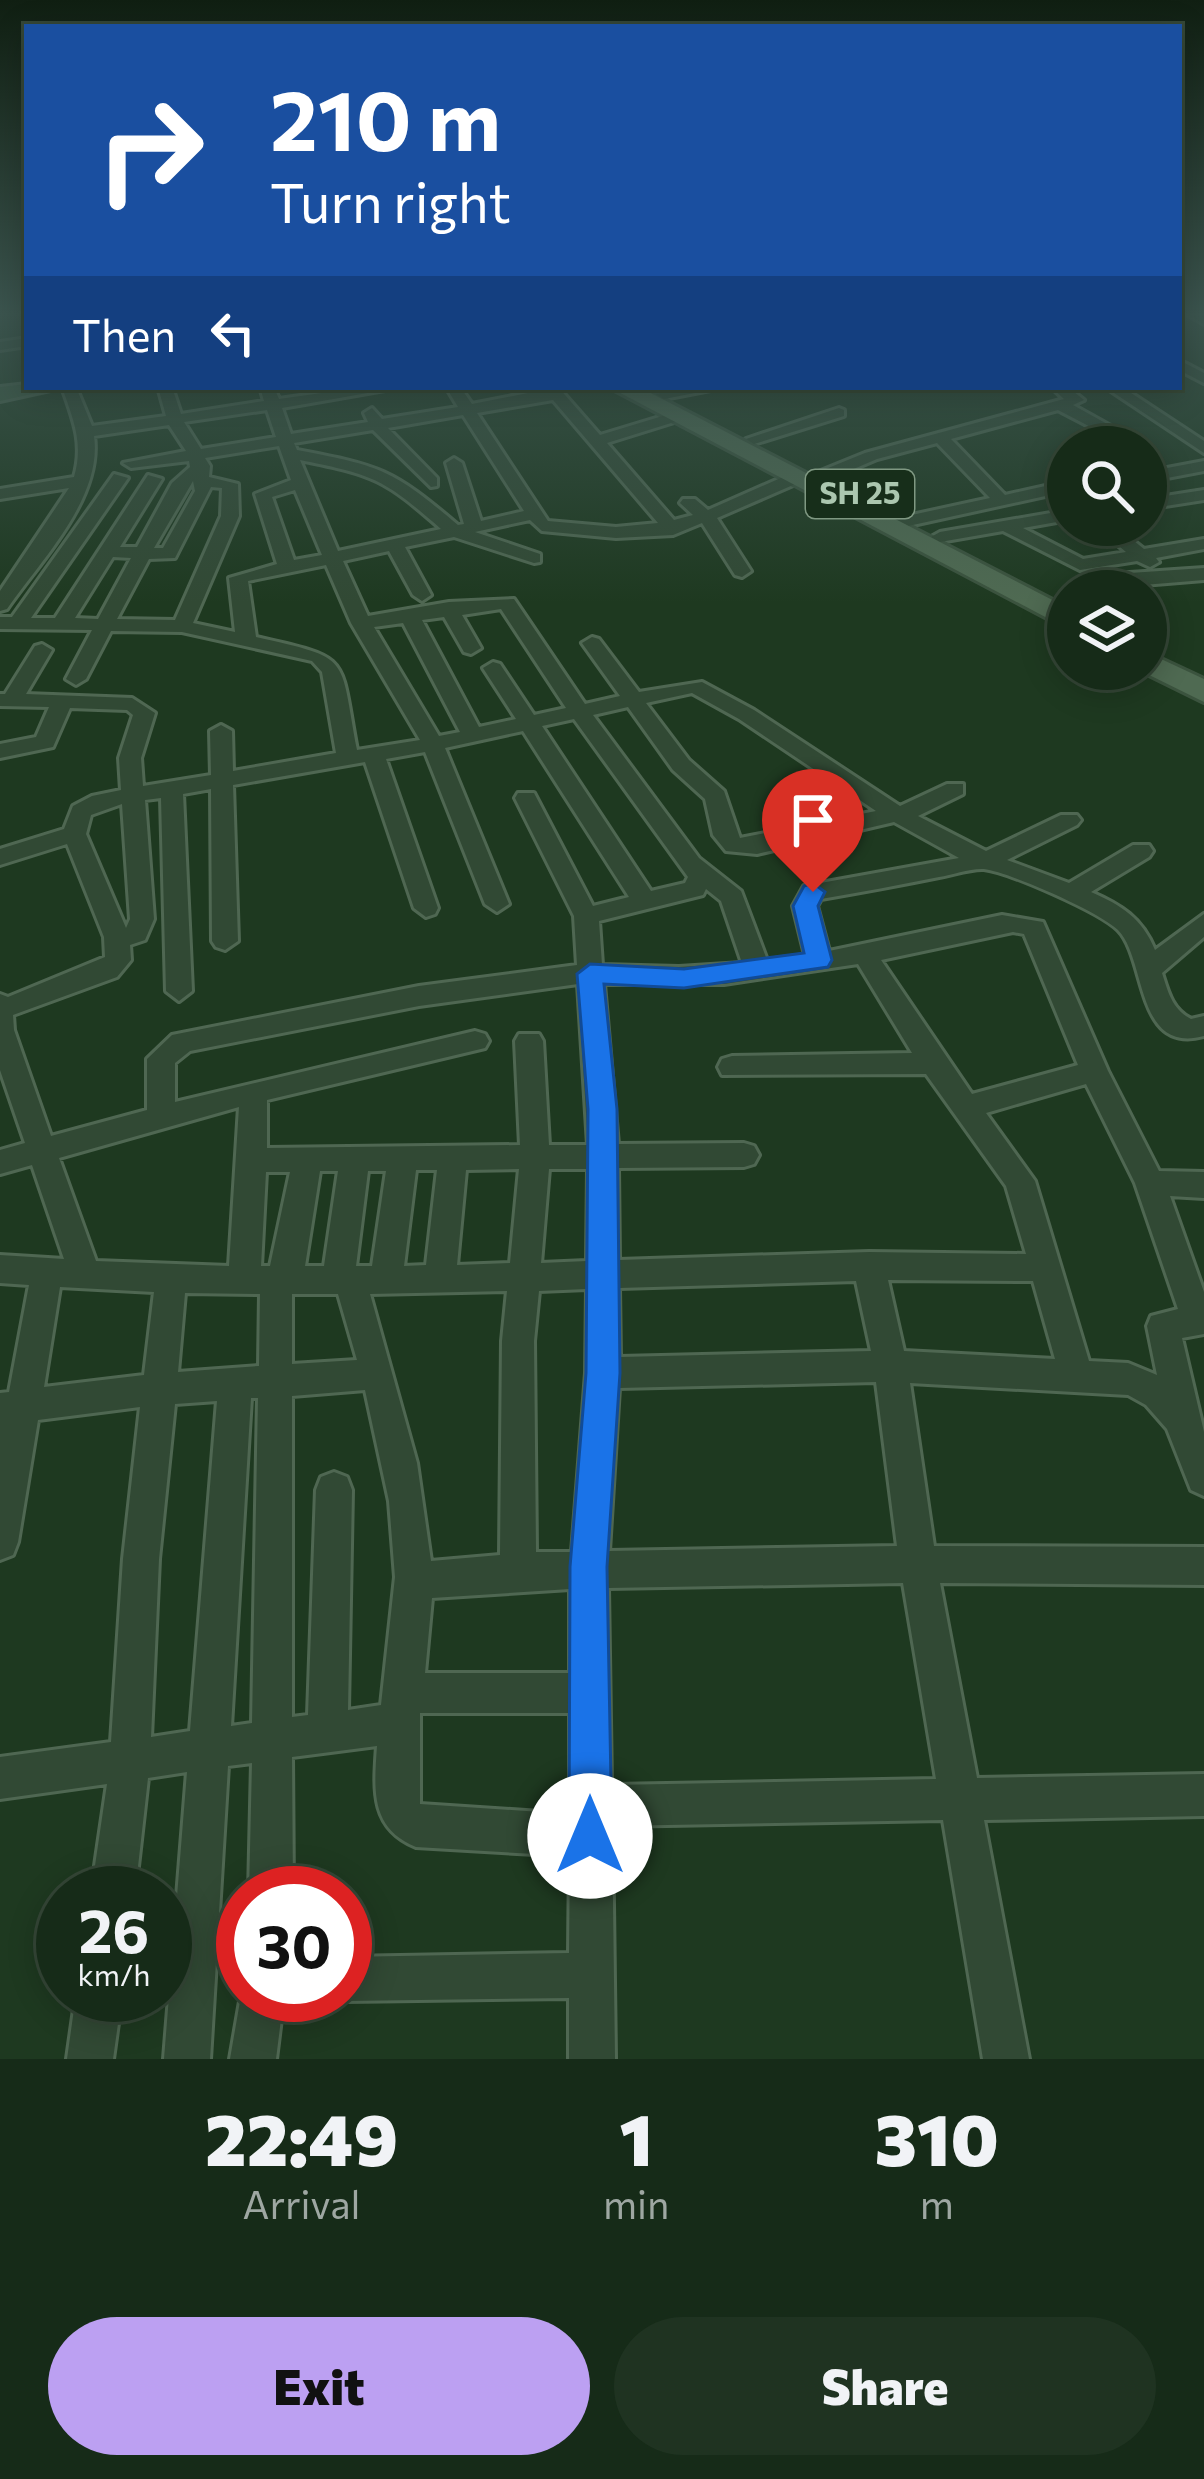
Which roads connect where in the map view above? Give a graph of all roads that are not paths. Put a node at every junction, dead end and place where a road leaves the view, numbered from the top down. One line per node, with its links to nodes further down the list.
1 (78, 411): 21 (street)
2 (172, 411): 17 (street)
3 (213, 411): 17 (street)
4 (278, 411): 25 (street)
5 (371, 411): 18 (street)
6 (463, 411): 18 (street)
7 (471, 411): 42 (street)
8 (570, 411): 24 (street)
9 (645, 411): 24 (street)
10 (687, 411): 32 (main road)
11 (692, 411): 23 (main road, SH 25)
12 (1039, 411): 22 (street)
13 (1045, 411): 19 (street)
14 (1073, 411): 20 (street)
15 (1148, 411): 26 (street)
16 (838, 413): 23 (street)
17 (175, 421): 21 (street); 29 (street)
18 (377, 425): 25 (street); 34 (street)
19 (1073, 426)
20 (1100, 426)
21 (86, 432): 33 (street)
22 (941, 438): 32 (street); 39 (street)
23 (754, 439): 32 (main road, SH 25)
24 (596, 441): 49 (street)
25 (291, 448): 29 (street); 35 (street); 48 (street)
26 (1204, 448)
27 (454, 463): 48 (street)
28 (1204, 466): 30 (street)
29 (200, 467): 43 (street); 55 (street); 56 (street); 74 (street)
30 (1167, 473)
31 (154, 478): 54 (street)
32 (810, 479): 44 (street); 46 (main road)
33 (80, 481): 37 (street); 70 (street)
34 (431, 482)
35 (301, 483): 60 (street); 62 (street)
36 (1047, 489): 39 (street)
37 (0, 494)
38 (1204, 495): 40 (street)
39 (998, 497): 46 (street)
40 (1167, 501)
41 (688, 503): 44 (street)
42 (531, 515): 48 (street); 49 (street)
43 (230, 516): 57 (street); 58 (street)
44 (709, 519): 49 (street); 63 (street)
45 (1047, 519): 47 (street)
46 (901, 522): 50 (main road, SH 25); 68 (main road)
47 (1004, 526): 50 (street); 59 (street)
48 (464, 529): 52 (street); 61 (street)
49 (673, 530)
50 (940, 537): 67 (main road, SH 25)
51 (1204, 544): 59 (street)
52 (395, 545): 60 (street); 69 (street)
53 (1129, 546): 59 (street)
54 (111, 552): 55 (street); 75 (street)
55 (142, 554): 56 (street); 76 (street)
56 (169, 554): 57 (street)
57 (211, 554): 58 (street); 77 (street)
58 (235, 554): 66 (street)
59 (1141, 556): 65 (street)
60 (334, 557): 62 (street); 73 (street)
61 (534, 558)
62 (287, 566): 66 (street)
63 (742, 572)
64 (1204, 574): 65 (street)
65 (1168, 576)
66 (238, 578): 78 (street)
67 (1047, 593)
68 (1047, 594)
69 (422, 595)
70 (0, 604)
71 (449, 608): 72 (street); 80 (street); 92 (street)
72 (409, 615): 73 (street); 95 (street)
73 (361, 622): 83 (street)
74 (9, 623): 75 (street)
75 (62, 623): 76 (street)
76 (103, 623): 77 (street); 87 (street)
77 (182, 626): 78 (street)
78 (246, 638): 83 (street)
79 (592, 643): 89 (street)
80 (471, 648)
81 (43, 650): 90 (street)
82 (1167, 654): 86 (main road)
83 (356, 661): 96 (street); 99 (street)
84 (493, 668): 93 (street)
85 (1167, 672): 88 (main road)
86 (1204, 672)
87 (76, 679)
88 (1204, 692)
89 (629, 698): 92 (street); 105 (street); 105 (street)
90 (6, 700): 91 (street)
91 (62, 700): 97 (street); 103 (street)
92 (579, 711): 93 (street); 111 (street)
93 (533, 722): 95 (street); 113 (street)
94 (221, 731): 100 (street)
95 (472, 735): 96 (street)
96 (433, 744): 98 (street); 114 (street)
97 (0, 751)
98 (373, 754): 99 (street); 115 (street)
99 (343, 759): 100 (street)
100 (219, 782): 101 (street); 119 (street)
101 (172, 789): 103 (street); 125 (street)
102 (955, 789): 105 (street)
103 (137, 795): 107 (street); 118 (street)
104 (526, 797): 116 (street)
105 (897, 814): 110 (street)
106 (1069, 820): 110 (street)
107 (74, 834): 109 (street); 118 (street)
108 (1141, 851): 112 (street)
109 (0, 857)
110 (986, 860): 112 (street); 121 (street)
111 (692, 864): 113 (street); 122 (street)
112 (1072, 892): 123 (street)
113 (644, 900): 116 (street)
114 (497, 904)
115 (426, 908)
116 (586, 916): 124 (street)
117 (1204, 923): 123 (street)
118 (118, 940): 126 (street)
119 (225, 940)
120 (865, 955): 121 (street); 131 (street); 133 (street)
121 (819, 960): 122 (street)
122 (757, 969): 124 (street)
123 (1147, 972): 127 (street)
124 (590, 974): 136 (street); 139 (street)
125 (179, 991)
126 (1, 1006): 128 (street)
127 (1204, 1026)
128 (2, 1040): 137 (street)
129 (475, 1041): 134 (street)
130 (529, 1042): 145 (street)
131 (933, 1063): 132 (street); 135 (street)
132 (733, 1066)
133 (1094, 1071): 135 (street); 147 (street)
134 (254, 1092): 136 (street); 144 (street)
135 (967, 1107): 150 (street)
136 (160, 1119): 137 (street)
137 (43, 1148): 146 (street); 153 (street)
138 (744, 1155): 139 (street)
139 (602, 1156): 145 (street); 155 (street)
140 (453, 1157): 141 (street); 145 (street); 159 (street)
141 (403, 1158): 143 (street); 158 (street)
142 (308, 1159): 143 (street); 144 (street); 156 (street)
143 (356, 1159): 158 (street)
144 (252, 1160): 156 (street)
145 (535, 1160): 157 (street)
146 (0, 1162)
147 (1150, 1184): 148 (street); 160 (street)
148 (1204, 1185)
149 (869, 1266): 150 (street); 155 (street); 161 (street)
150 (1048, 1267): 163 (street)
151 (0, 1270): 152 (street)
152 (47, 1274): 153 (street); 167 (street)
153 (86, 1277): 154 (street)
154 (171, 1277): 156 (street); 166 (street)
155 (602, 1277): 157 (street); 162 (street)
156 (269, 1278): 158 (street); 165 (street)
157 (525, 1278): 159 (street); 175 (street)
158 (358, 1279): 159 (street); 164 (street)
159 (440, 1280)
160 (1201, 1319): 168 (street)
161 (891, 1366): 162 (street); 163 (street); 172 (street)
162 (603, 1373): 174 (street)
163 (1076, 1373): 168 (street)
164 (377, 1374): 165 (street); 176 (street)
165 (253, 1384): 166 (street); 180 (street); 181 (street)
166 (159, 1389): 167 (street); 182 (street)
167 (10, 1408): 171 (street)
168 (1194, 1422): 169 (street)
169 (1204, 1478)
170 (334, 1490): 179 (street)
171 (0, 1542)
172 (918, 1564): 173 (street); 174 (street); 185 (street)
173 (1204, 1566)
174 (589, 1567): 175 (street); 177 (street)
175 (518, 1571): 176 (street)
176 (414, 1579): 178 (street)
177 (590, 1693): 178 (street); 186 (street)
178 (402, 1708): 179 (street); 186 (street)
179 (328, 1734): 180 (street)
180 (276, 1743): 181 (street); 188 (street)
181 (208, 1751): 182 (street); 194 (street)
182 (130, 1762): 183 (street); 187 (street)
183 (0, 1778)
184 (1204, 1795): 185 (street)
185 (961, 1796): 186 (street); 197 (street)
186 (591, 1821): 189 (street)
187 (116, 1866)
188 (272, 1866)
189 (592, 1975): 190 (street); 196 (street)
190 (372, 1979)
191 (95, 2022): 193 (street)
192 (258, 2022): 195 (street)
193 (90, 2059)
194 (187, 2059)
195 (253, 2059)
196 (592, 2059)
197 (1006, 2059)

